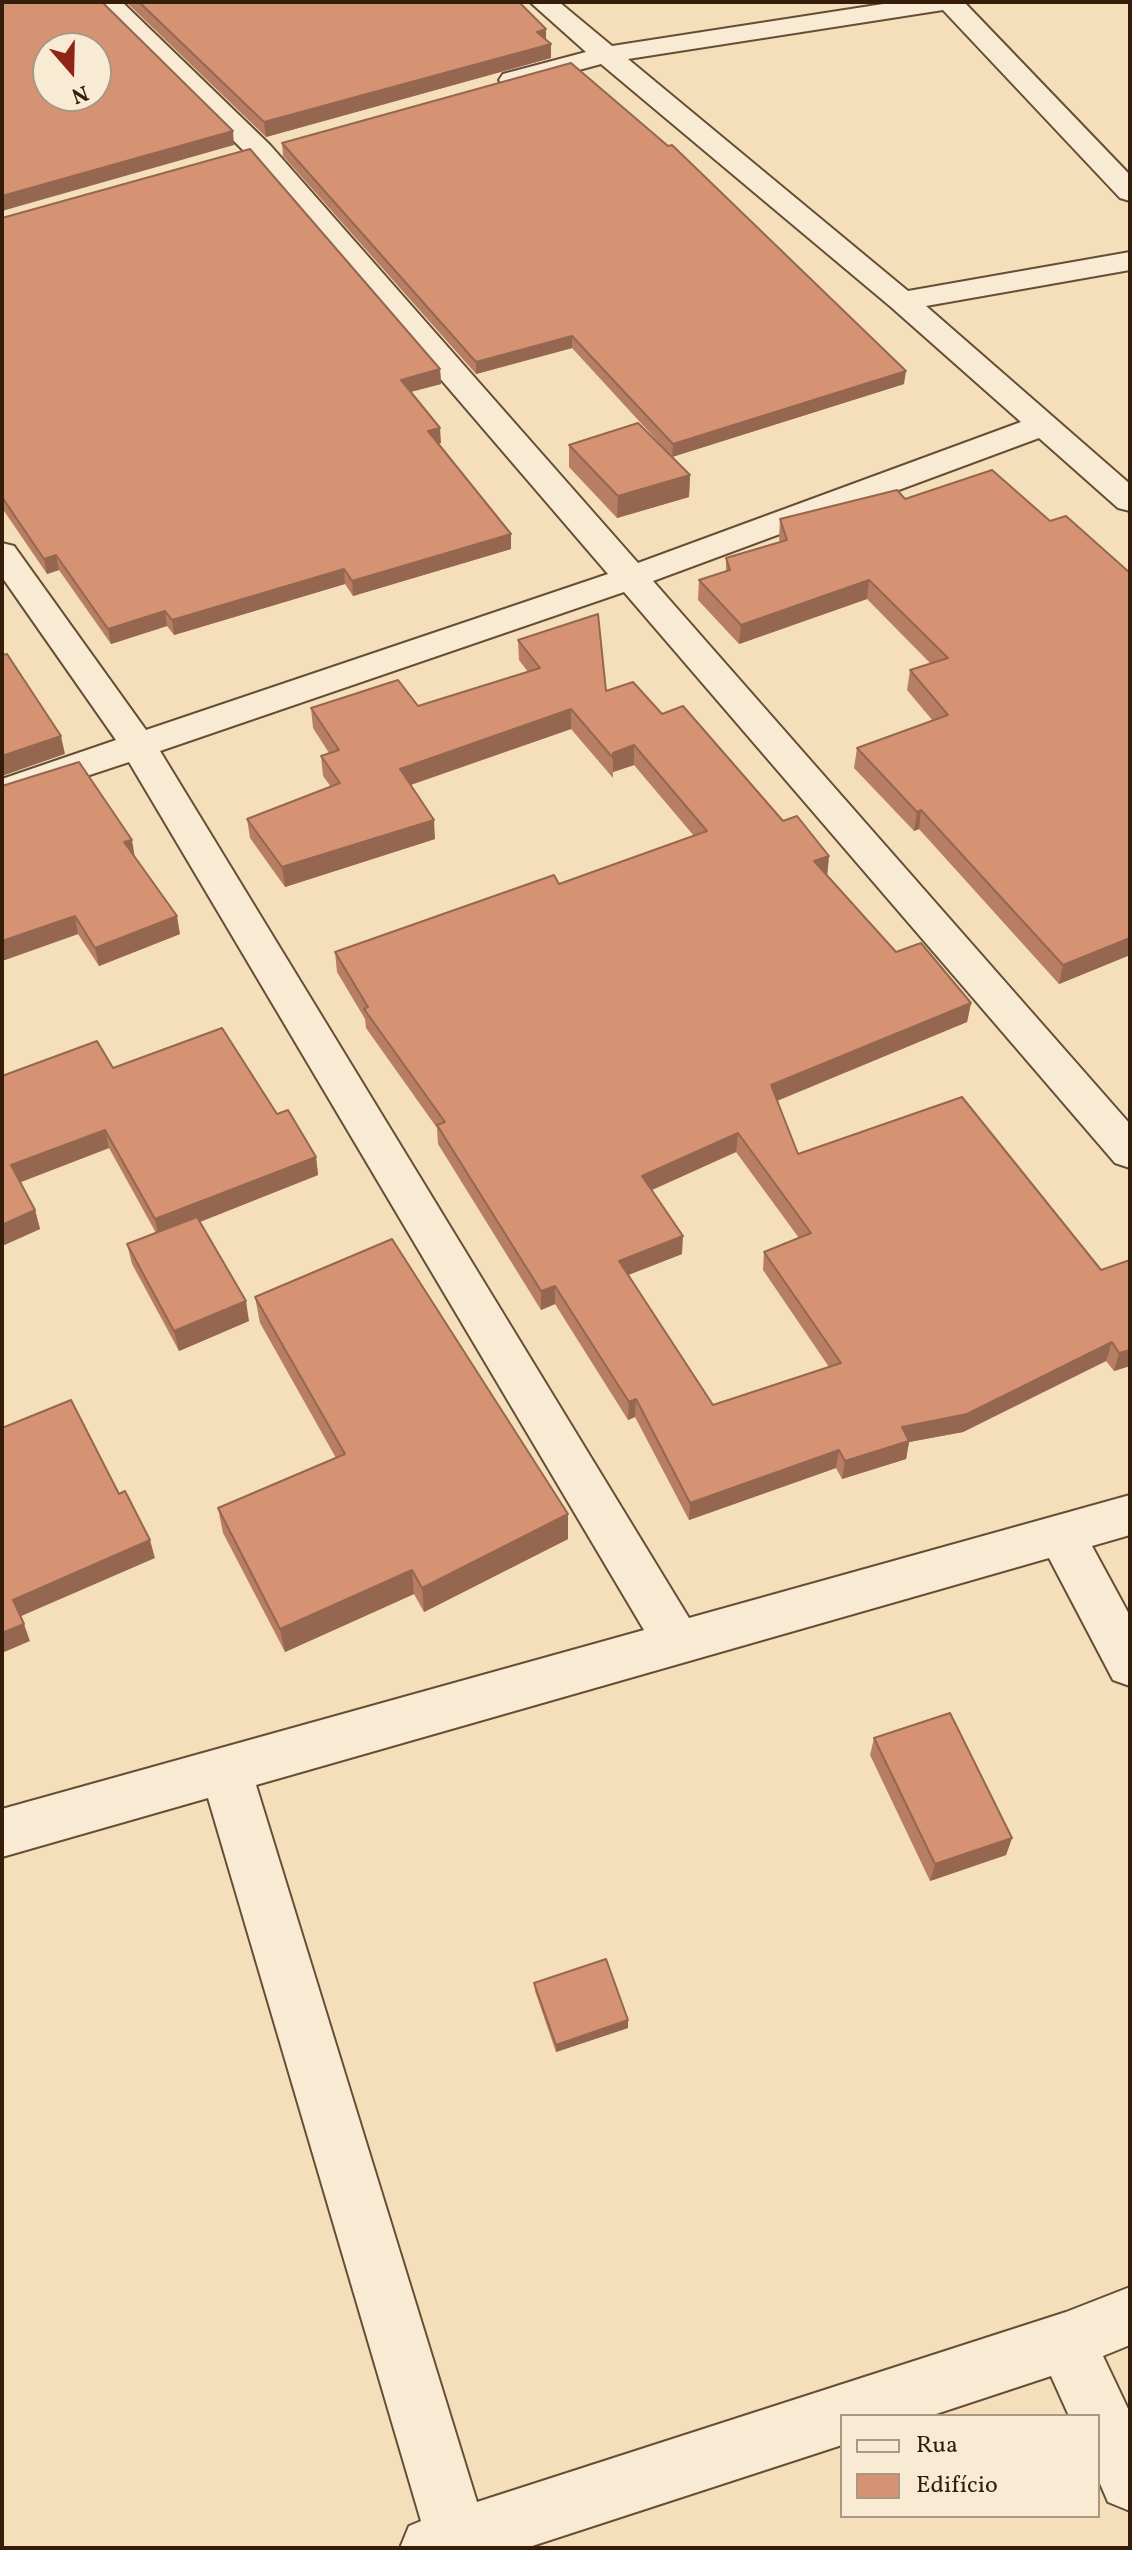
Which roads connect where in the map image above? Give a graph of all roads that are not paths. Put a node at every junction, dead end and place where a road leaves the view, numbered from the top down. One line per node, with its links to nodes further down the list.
1 (107, 2): 14 (street)
2 (543, 2): 6 (street)
3 (756, 2): 5 (street)
4 (948, 2): 5 (street); 8 (street)
5 (777, 27): 6 (street)
6 (604, 55): 7 (street); 10 (street)
7 (484, 88)
8 (1130, 192)
9 (1130, 261): 10 (street)
10 (902, 301): 11 (street)
11 (1044, 425): 12 (street); 14 (street)
12 (1130, 501)
13 (2, 553): 15 (street)
14 (633, 577): 15 (street); 17 (street)
15 (139, 747): 16 (street); 20 (street)
16 (2, 792)
17 (1130, 1152)
18 (1130, 1515): 19 (street)
19 (1061, 1535): 20 (street); 21 (street)
20 (678, 1643): 22 (street)
21 (1130, 1664)
22 (226, 1771): 23 (street); 31 (street)
23 (2, 1833)
24 (1130, 2316): 25 (street)
25 (1066, 2342): 26 (street); 27 (street)
26 (848, 2414)
27 (1099, 2414)
28 (1100, 2415): 30 (street)
29 (840, 2416): 31 (street)
30 (1130, 2480)
31 (450, 2545)

